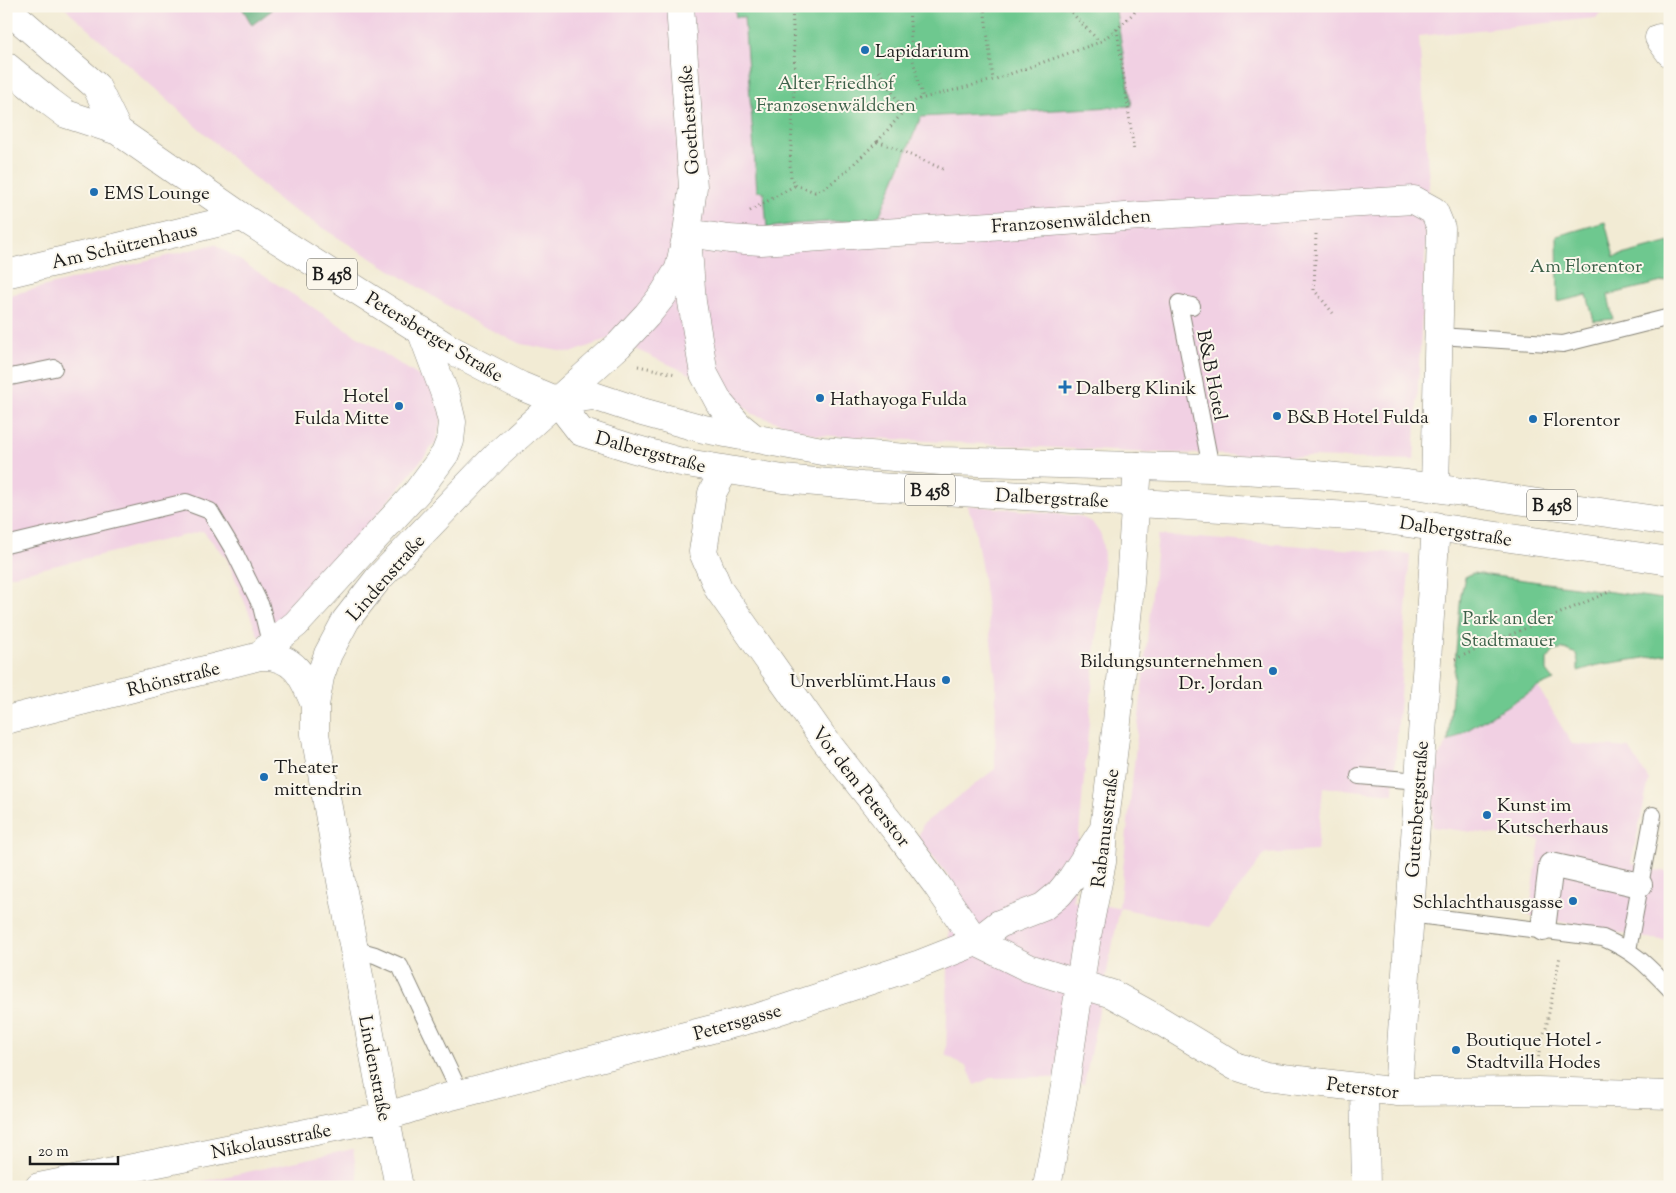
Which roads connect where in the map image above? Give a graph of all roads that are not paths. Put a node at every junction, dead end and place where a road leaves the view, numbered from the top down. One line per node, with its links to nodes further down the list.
1 (680, 6): 6 (street, Goethestraße)
2 (6, 8): 4 (street, Petersberger Straße / B 458)
3 (6, 66): 4 (street, Petersberger Straße / B 458)
4 (118, 131): 5 (street, Petersberger Straße / B 458)
5 (242, 217): 7 (street, Am Schützenhaus); 10 (street, Petersberger Straße / B 458)
6 (687, 232): 11 (street, Franzosenwäldchen); 14 (street, Goethestraße); 15 (street, Goethestraße)
7 (6, 274)
8 (1192, 306): 17 (lane, B&B Hotel)
9 (1670, 317): 11 (lane)
10 (421, 330): 14 (street, Petersberger Straße / B 458); 25 (street, Lindenstraße)
11 (1439, 336): 19 (street)
12 (54, 368): 13 (lane)
13 (6, 378)
14 (557, 401): 15 (street, Dalbergstraße / B 458); 18 (street, Dalbergstraße / B 458); 26 (street, Lindenstraße)
15 (754, 438): 16 (street, Dalbergstraße / B 458)
16 (1138, 466): 17 (street, Dalbergstraße / B 458); 20 (street, Rabanusstraße)
17 (1211, 468): 19 (street, Dalbergstraße / B 458)
18 (724, 471): 20 (street, Dalbergstraße / B 458); 35 (street, Vor dem Peterstor)
19 (1435, 488): 21 (street, Dalbergstraße / B 458)
20 (1135, 502): 22 (street, Dalbergstraße / B 458); 31 (street, Rabanusstraße)
21 (1670, 522)
22 (1436, 526): 24 (street, Dalbergstraße / B 458); 29 (street, Gutenbergstraße)
23 (6, 545): 25 (lane)
24 (1670, 561)
25 (268, 652): 26 (street); 27 (street, Rhönstraße)
26 (315, 705): 36 (street, Lindenstraße)
27 (6, 720)
28 (1359, 776): 29 (lane)
29 (1419, 781): 33 (street, Gutenbergstraße)
30 (1653, 815): 32 (lane)
31 (1104, 828): 35 (street); 38 (street, Rabanusstraße)
32 (1640, 885): 34 (street); 37 (lane)
33 (1409, 914): 34 (lane); 41 (street, Gutenbergstraße)
34 (1554, 931): 37 (lane)
35 (976, 942): 38 (street); 42 (street, Petersgasse)
36 (354, 949): 42 (lane); 44 (street, Lindenstraße)
37 (1628, 950): 39 (lane)
38 (1080, 983): 40 (street, Peterstor); 47 (street, Rabanusstraße)
39 (1670, 989)
40 (1364, 1087): 41 (street, Peterstor); 48 (street)
41 (1398, 1092): 43 (street, Peterstor)
42 (460, 1095): 44 (street, Petersgasse)
43 (1670, 1095)
44 (386, 1118): 45 (street, Nikolausstraße); 46 (street, Lindenstraße)
45 (39, 1187)
46 (400, 1187)
47 (1047, 1187)
48 (1366, 1187)

